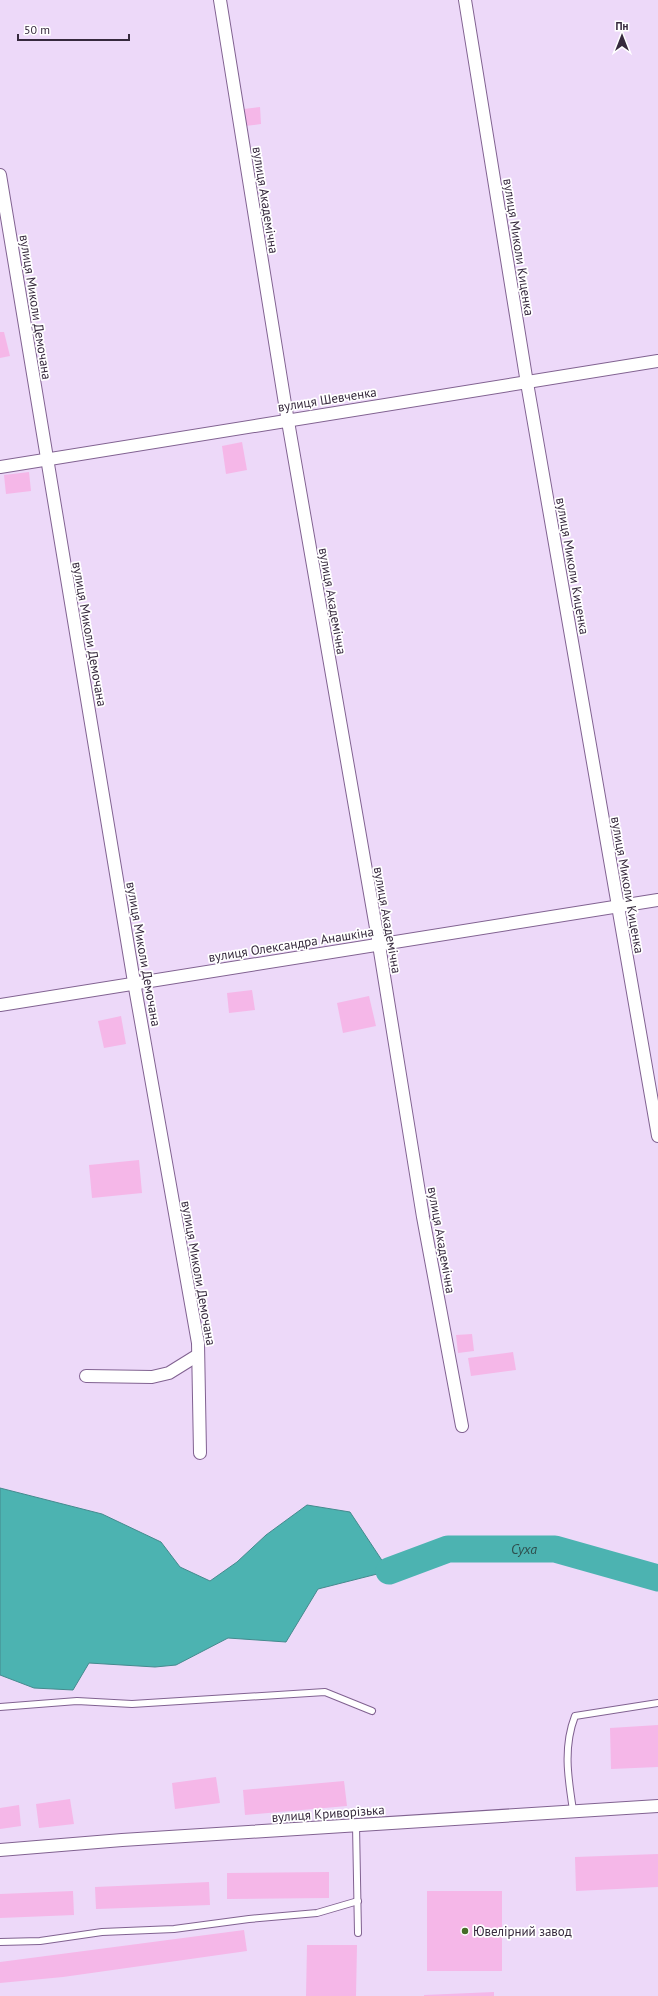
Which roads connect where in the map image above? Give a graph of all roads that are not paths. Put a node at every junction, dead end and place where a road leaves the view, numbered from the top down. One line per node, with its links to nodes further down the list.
1 (220, 0): 6 (street, вулиця Академічна)
2 (465, 0): 5 (street, вулиця Миколи Киценка)
3 (0, 175): 7 (street, вулиця Миколи Демочана)
4 (658, 361): 5 (street, вулиця Шевченка)
5 (527, 382): 6 (street, вулиця Шевченка); 10 (street, вулиця Миколи Киценка)
6 (288, 420): 7 (street, вулиця Шевченка); 11 (street, вулиця Академічна)
7 (46, 459): 8 (street, вулиця Шевченка); 12 (street, вулиця Миколи Демочана)
8 (0, 467)
9 (658, 900): 10 (street, вулиця Олександра Анашкіна)
10 (618, 907): 11 (street, вулиця Олександра Анашкіна); 14 (street, вулиця Миколи Киценка)
11 (379, 945): 12 (street, вулиця Олександра Анашкіна); 17 (street, вулиця Академічна)
12 (134, 982): 13 (street, вулиця Олександра Анашкіна); 15 (street, вулиця Миколи Демочана)
13 (0, 1005)
14 (658, 1136)
15 (198, 1355): 16 (street); 18 (street, вулиця Миколи Демочана)
16 (86, 1376)
17 (462, 1426)
18 (200, 1454)
19 (658, 1703): 23 (lane)
20 (0, 1707): 21 (lane)
21 (372, 1711)
22 (658, 1806): 23 (street, вулиця Криворізька)
23 (573, 1810): 24 (street, вулиця Криворізька)
24 (356, 1825): 25 (street, вулиця Криворізька); 26 (lane)
25 (0, 1850)
26 (358, 1901): 27 (lane); 28 (lane)
27 (358, 1933)
28 (0, 1942)

